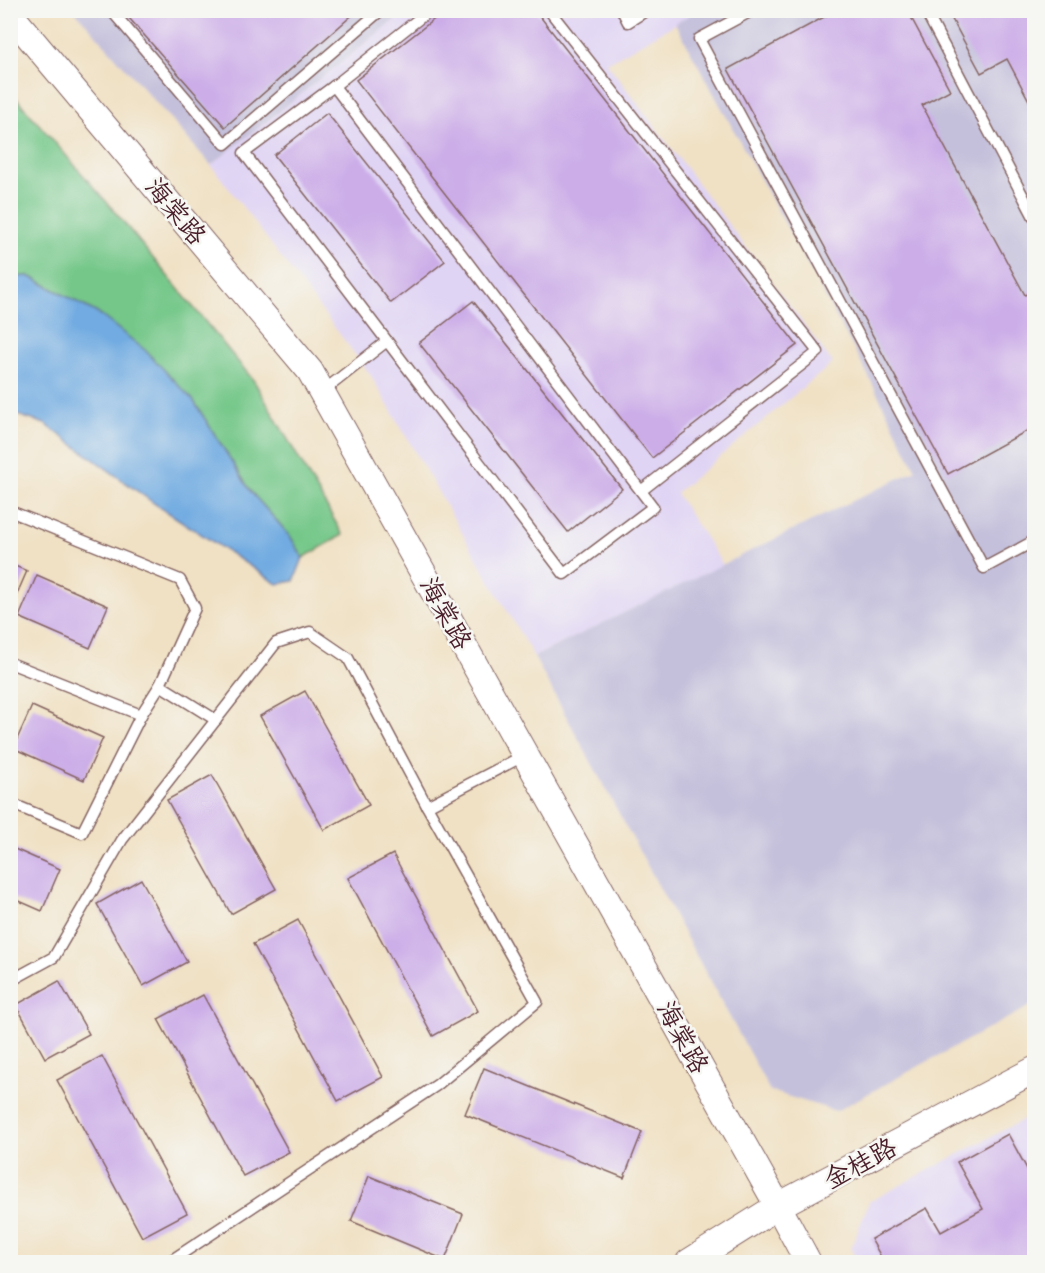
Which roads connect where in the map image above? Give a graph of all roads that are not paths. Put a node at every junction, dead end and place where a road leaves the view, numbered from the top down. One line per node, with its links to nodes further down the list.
1 (111, 10): 2 (lane)
2 (381, 10)
3 (430, 10): 10 (lane)
4 (549, 10): 14 (lane)
5 (622, 10): 6 (lane)
6 (647, 10)
7 (753, 10): 16 (lane)
8 (925, 10): 11 (lane)
9 (10, 14): 13 (street, 海棠路)
10 (334, 86): 12 (lane); 14 (lane)
11 (1035, 217)
12 (387, 341): 13 (lane); 14 (lane)
13 (322, 392): 21 (street, 海棠路)
14 (641, 491)
15 (10, 512): 18 (lane)
16 (1035, 541)
17 (10, 663): 19 (lane)
18 (160, 685): 19 (lane); 20 (lane)
19 (141, 715): 22 (lane)
20 (216, 720): 23 (lane); 24 (lane)
21 (525, 755): 23 (lane); 26 (street, 海棠路)
22 (10, 803)
23 (427, 806): 27 (lane)
24 (10, 981)
25 (1035, 1070): 26 (street, 金桂路)
26 (778, 1206): 28 (street, 金桂路); 29 (street, 海棠路)
27 (169, 1263)
28 (690, 1263)
29 (808, 1263)

